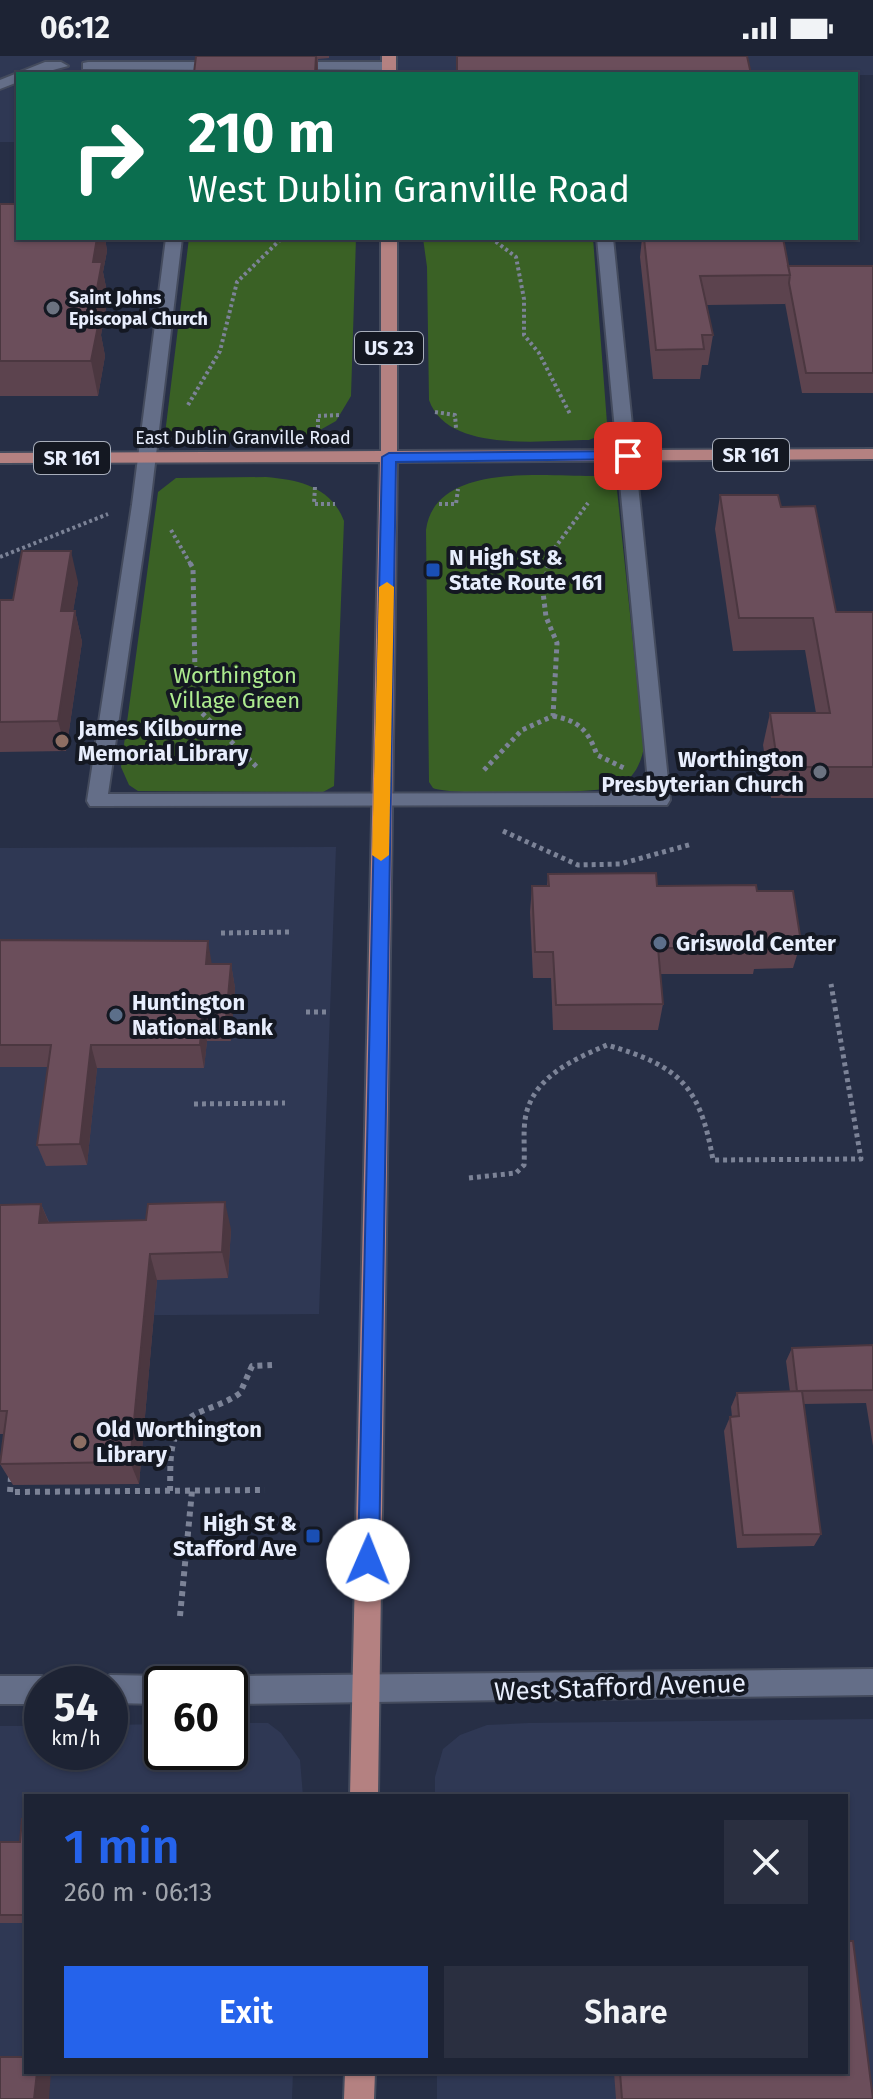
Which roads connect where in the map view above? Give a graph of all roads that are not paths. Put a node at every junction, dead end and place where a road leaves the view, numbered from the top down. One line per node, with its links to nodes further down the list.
1 (389, 65): 5 (street)
2 (61, 66): 6 (street)
3 (88, 66): 4 (street)
4 (243, 66)
5 (274, 66)
6 (31, 72)
7 (174, 240): 14 (street)
8 (389, 240): 12 (main road, US 23)
9 (605, 240): 11 (street)
10 (873, 454): 11 (main road, SR 161)
11 (628, 456): 12 (main road, SR 161); 15 (street)
12 (389, 457): 14 (main road, East Dublin Granville Road / SR 161); 15 (main road, US 23)
13 (0, 458): 14 (main road, East Dublin Granville Road / SR 161)
14 (145, 458): 15 (street)
15 (382, 800): 20 (main road, US 23)
16 (873, 1682): 20 (street, West Stafford Avenue)
17 (0, 1690): 18 (street)
18 (24, 1690)
19 (248, 1690): 20 (street, West Stafford Avenue)
20 (366, 1692): 21 (main road, US 23)
21 (364, 1794)
22 (360, 2074): 23 (main road)
23 (359, 2099)

